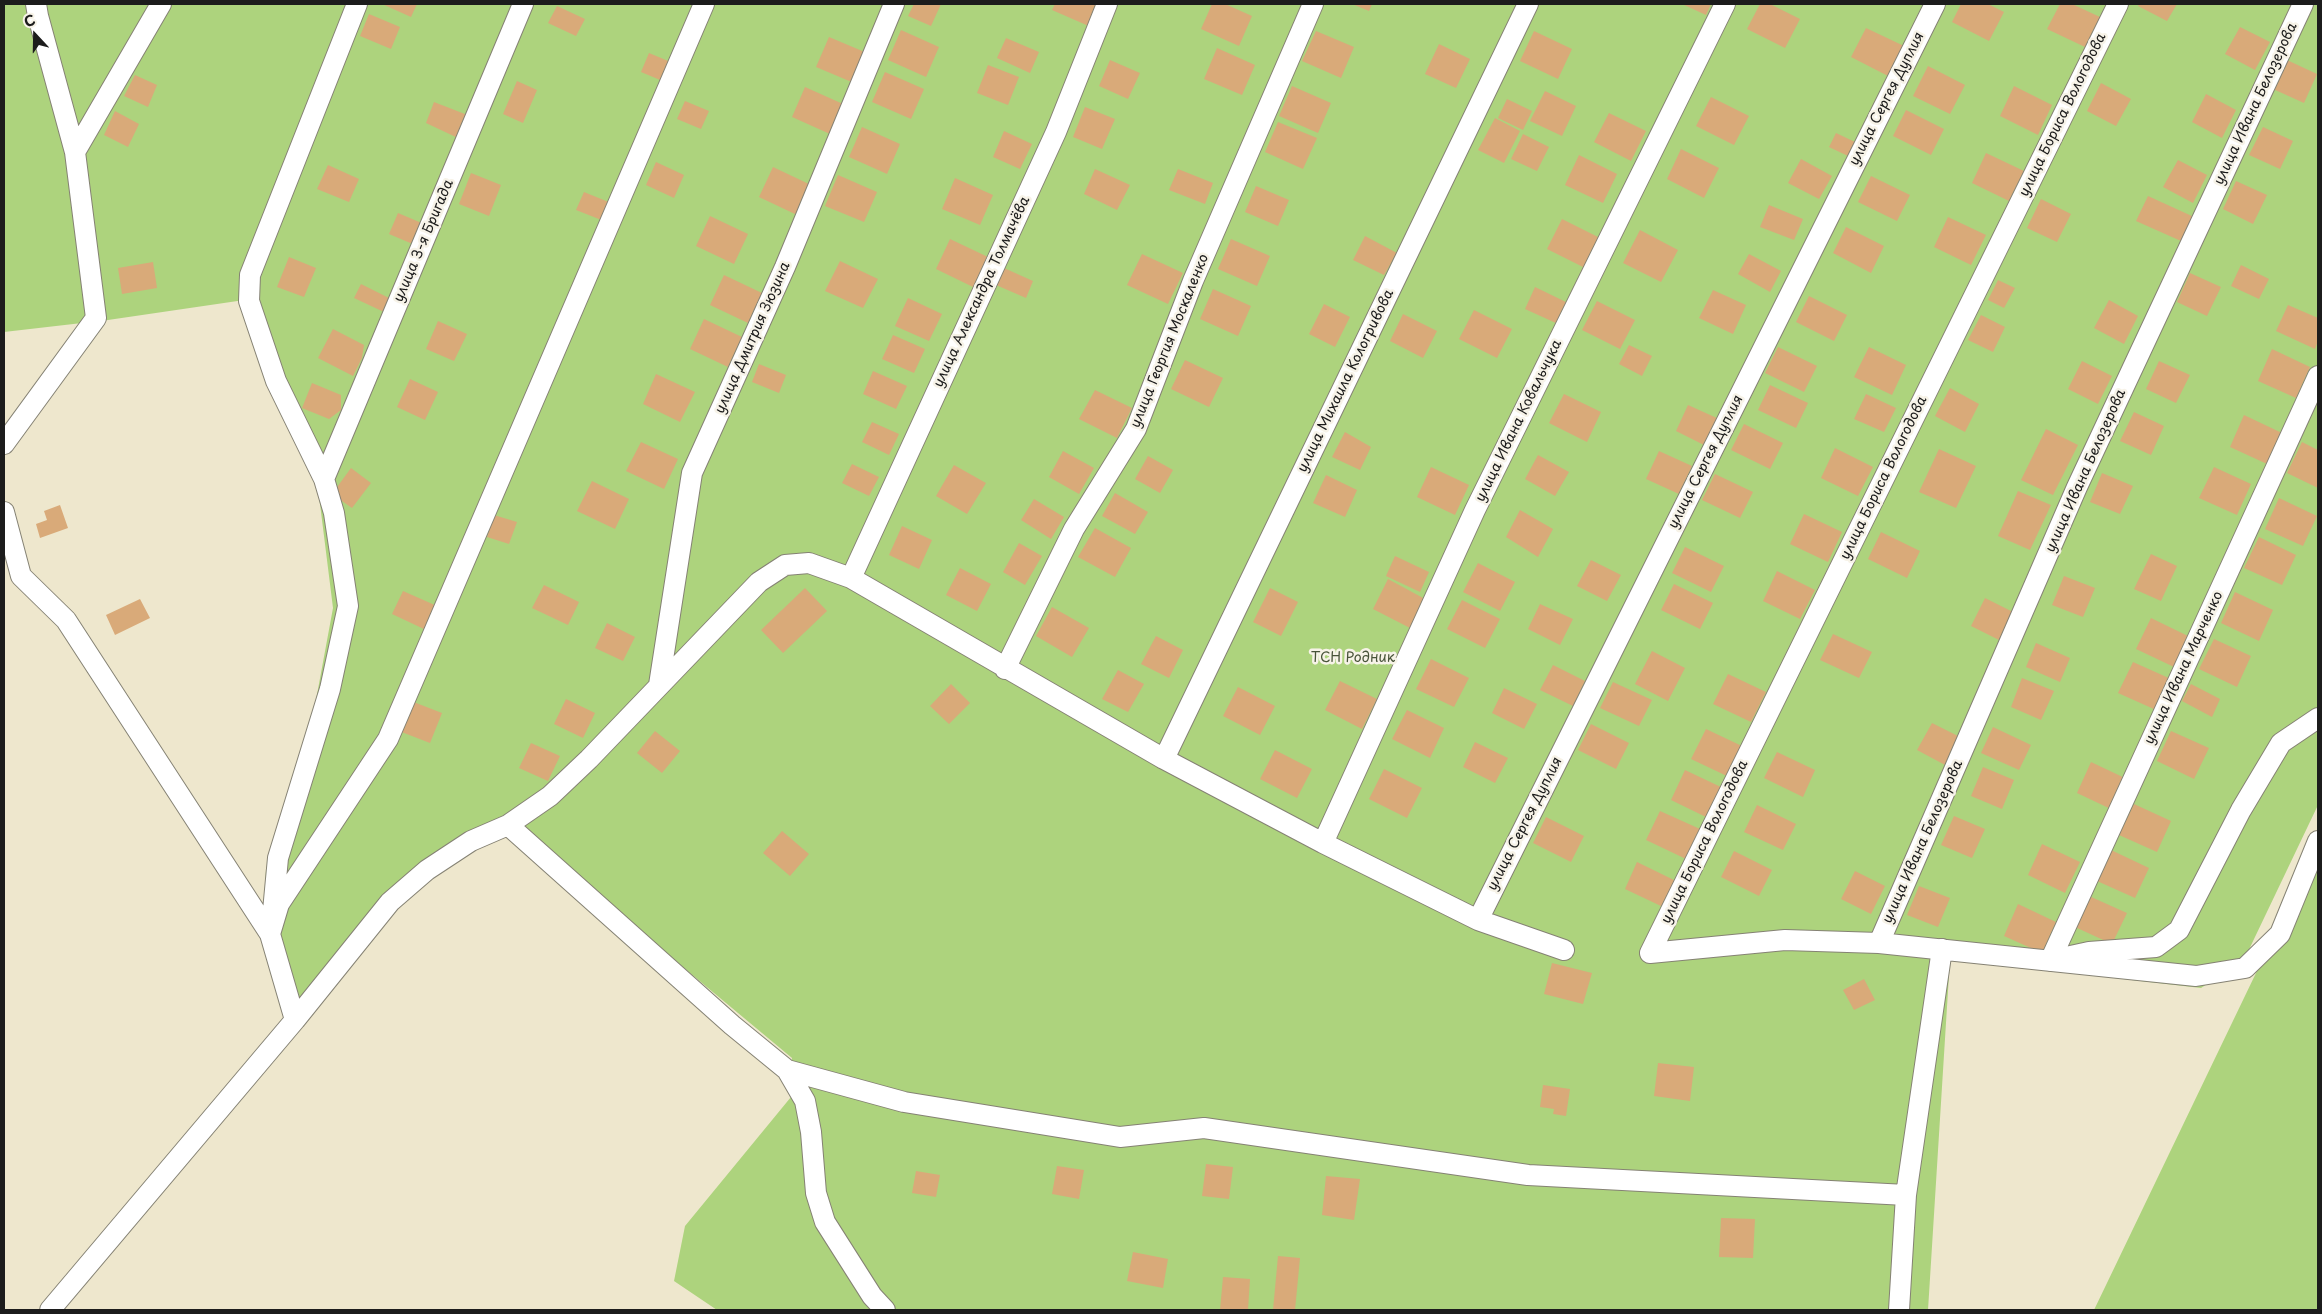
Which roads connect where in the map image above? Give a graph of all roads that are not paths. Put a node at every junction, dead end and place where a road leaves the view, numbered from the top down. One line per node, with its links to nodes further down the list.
1 (36, 4): 14 (street)
2 (161, 4): 14 (street)
3 (357, 4): 17 (street)
4 (523, 4): 17 (street, улица 3-я Бригада)
5 (704, 4): 28 (street)
6 (894, 4): 21 (street, улица Дмитрия Зюзина)
7 (1107, 4): 19 (street, улица Александра Толмачёва)
8 (1313, 4): 20 (street, улица Георгия Москаленко)
9 (1528, 4): 23 (street, улица Михаила Кологривова)
10 (1725, 4): 26 (street, улица Ивана Ковальчука)
11 (1935, 4): 27 (street, улица Сергея Дуплия)
12 (2118, 4): 29 (street, улица Бориса Вологодова)
13 (2303, 4): 29 (street, улица Ивана Белозерова)
14 (76, 152): 16 (street)
15 (2318, 376): 32 (street, улица Ивана Марченко)
16 (4, 444)
17 (324, 479): 28 (street)
18 (4, 512): 28 (street)
19 (851, 578): 20 (street); 21 (street)
20 (1005, 669): 23 (street)
21 (659, 684): 24 (street)
22 (2318, 718): 32 (street)
23 (1164, 759): 26 (street)
24 (508, 824): 33 (street); 34 (street)
25 (2318, 841): 32 (street)
26 (1324, 843): 27 (street)
27 (1478, 920): 31 (street)
28 (270, 934): 33 (street)
29 (1879, 943): 30 (street)
30 (1942, 949): 32 (street); 35 (street)
31 (1564, 950)
32 (2050, 960)
33 (295, 1020): 36 (street)
34 (787, 1070): 35 (street); 37 (street)
35 (1906, 1195): 38 (street)
36 (50, 1310)
37 (885, 1310)
38 (1899, 1310)

